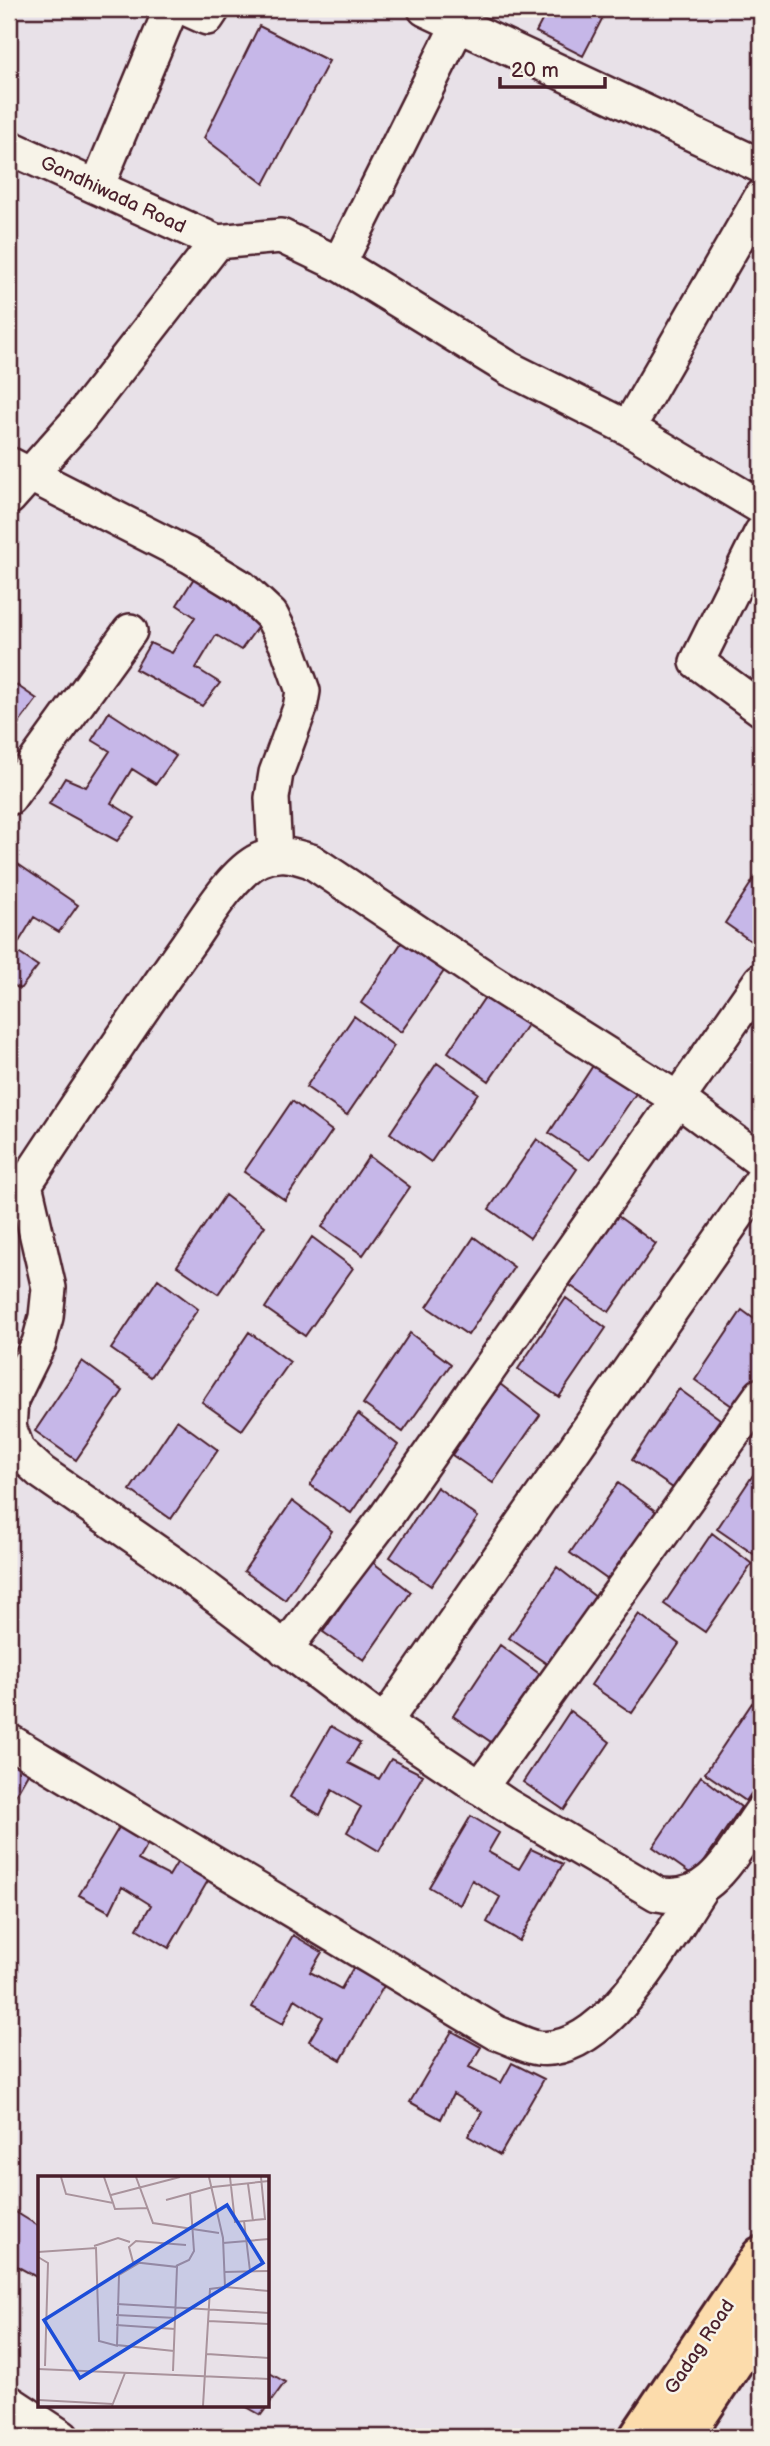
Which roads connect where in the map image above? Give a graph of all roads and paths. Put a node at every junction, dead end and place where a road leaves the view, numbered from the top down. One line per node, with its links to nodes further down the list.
1 (170, 9): 8 (street)
2 (187, 9): 3 (street)
3 (212, 9)
4 (425, 9): 5 (street)
5 (462, 17): 7 (street); 11 (street)
6 (9, 147): 8 (street, Gandhiwada Road)
7 (761, 166)
8 (97, 187): 10 (street, Gandhiwada Road)
9 (761, 197): 12 (street)
10 (217, 242): 11 (street); 13 (street)
11 (339, 264): 12 (street)
12 (628, 428): 14 (street)
13 (15, 479): 19 (street)
14 (761, 507)
15 (761, 533): 17 (street)
16 (130, 631): 18 (street)
17 (761, 709)
18 (9, 798)
19 (275, 854): 21 (street); 24 (street)
20 (761, 979): 21 (street)
21 (676, 1098): 22 (street); 26 (street)
22 (761, 1161)
23 (761, 1181): 27 (street)
24 (17, 1197): 26 (street)
25 (761, 1395): 29 (street)
26 (285, 1649): 27 (street)
27 (384, 1723): 29 (street)
28 (9, 1741): 31 (street)
29 (480, 1788): 31 (street)
30 (761, 1812): 31 (street)
31 (699, 1891)
32 (761, 2256): 36 (highway, Gadag Road)
33 (761, 2321): 37 (highway, Gadag Road)
34 (9, 2402): 35 (street)
35 (62, 2437)
36 (639, 2437)
37 (683, 2437)

